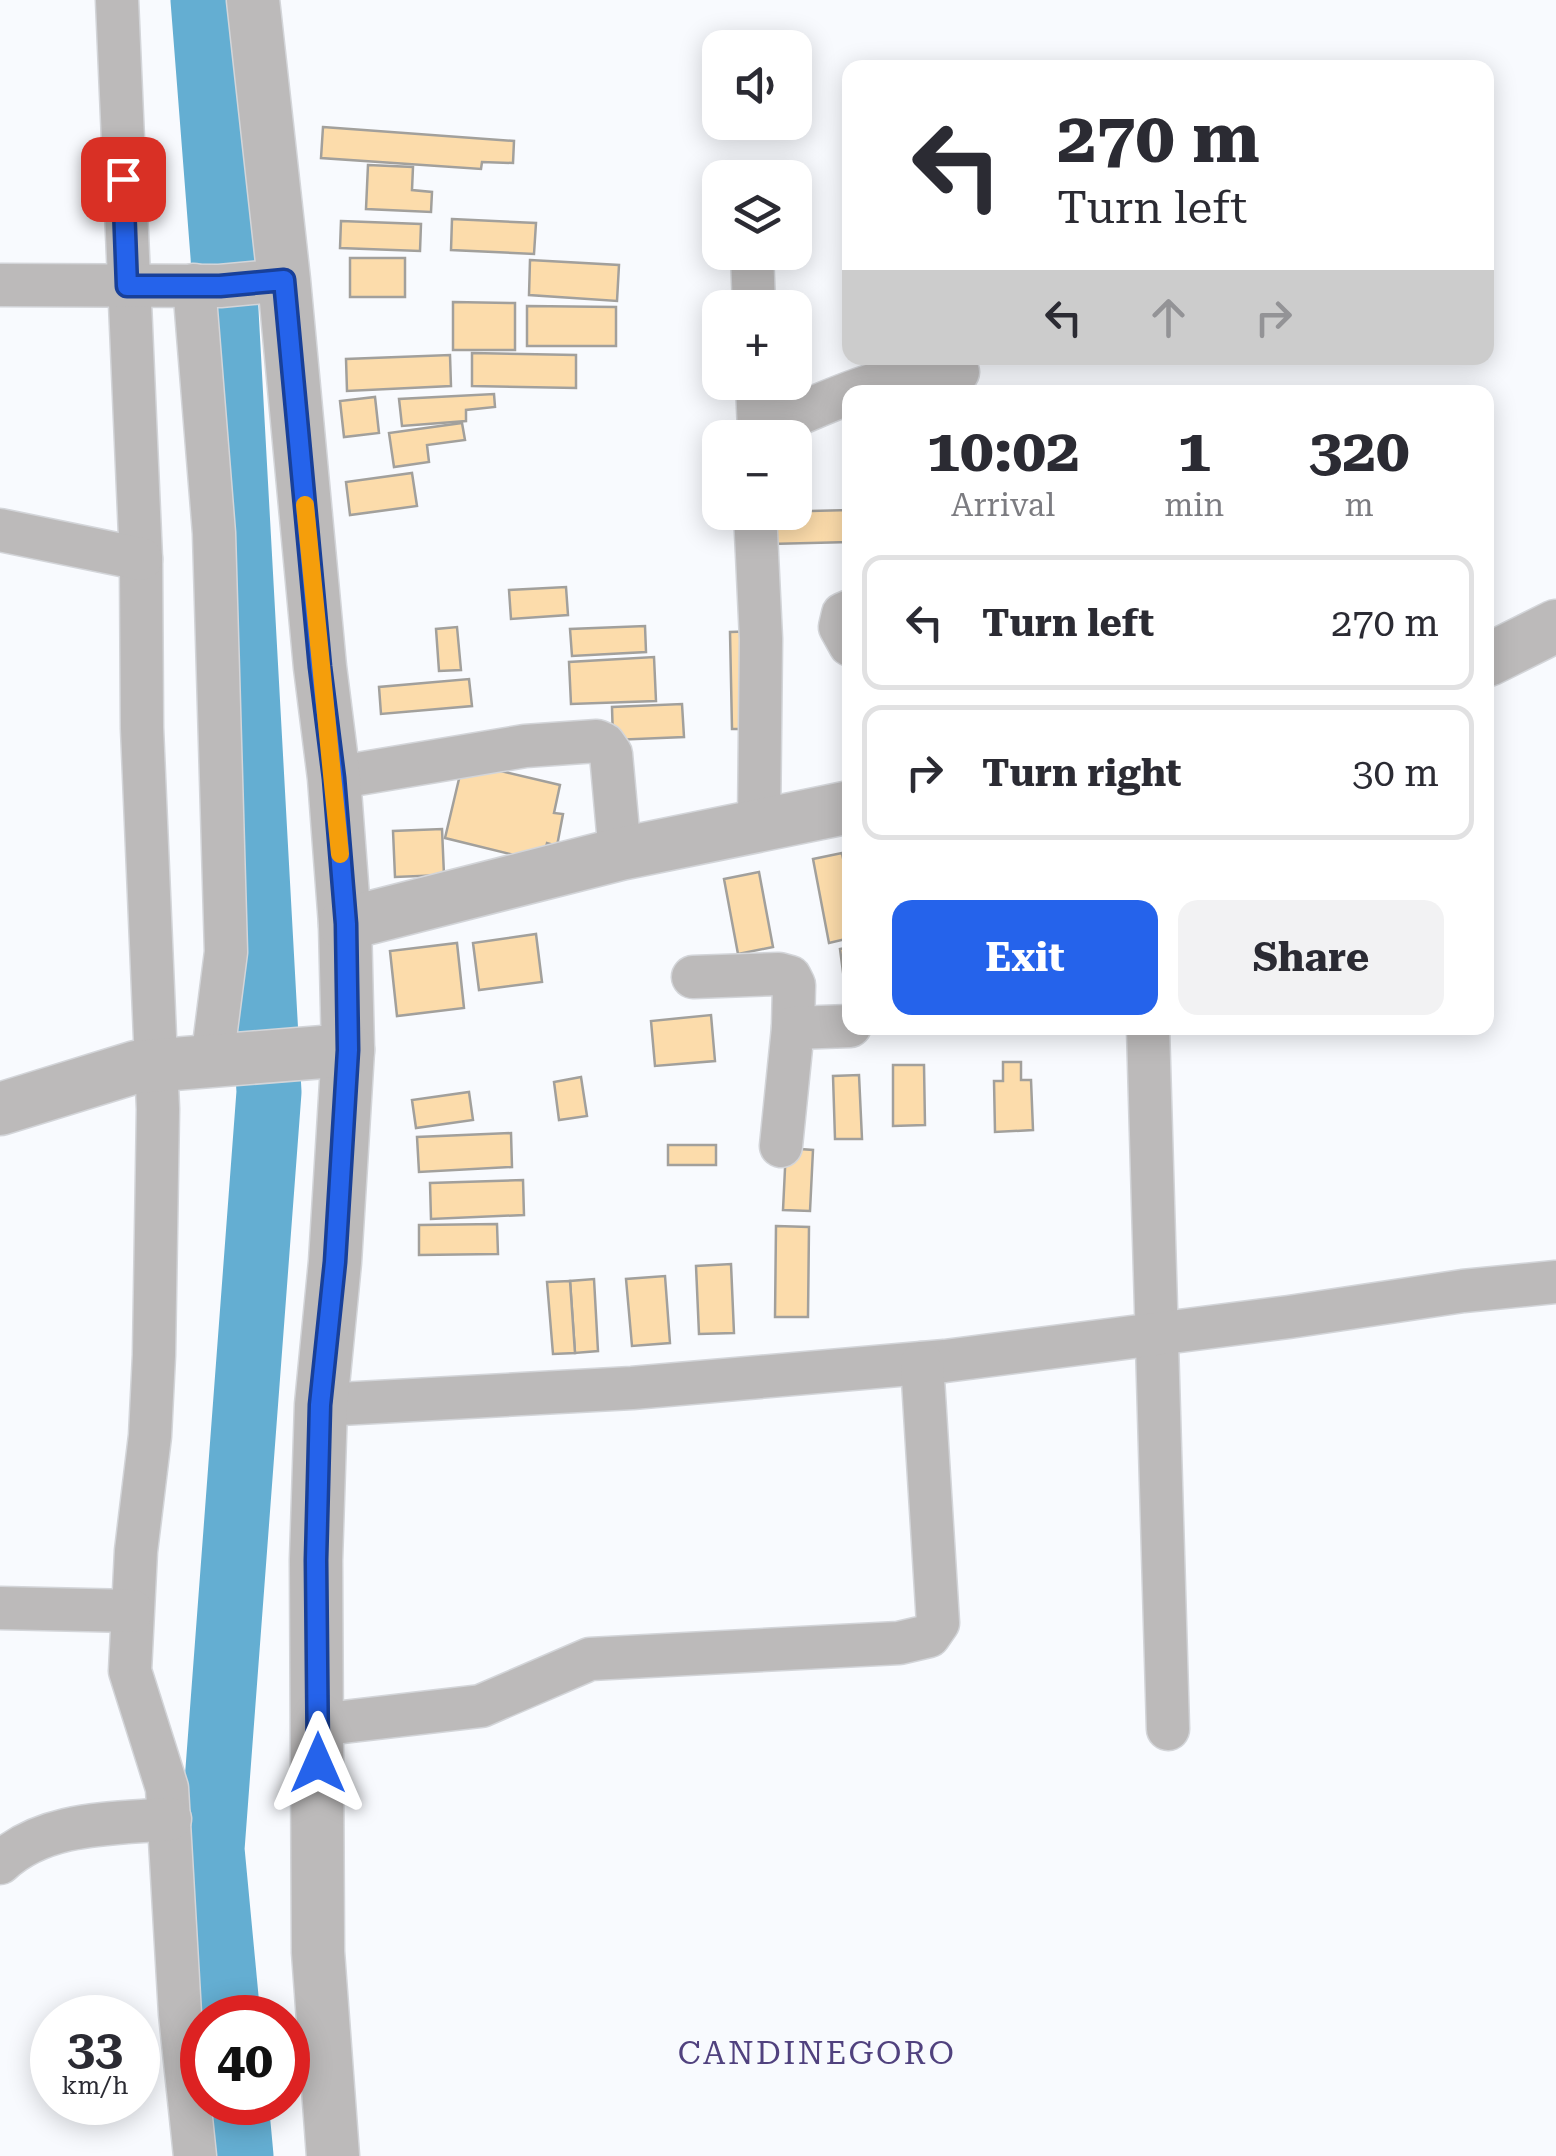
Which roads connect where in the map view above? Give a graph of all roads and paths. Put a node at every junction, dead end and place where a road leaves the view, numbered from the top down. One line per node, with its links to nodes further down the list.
1 (117, 0): 6 (street)
2 (254, 0): 3 (street)
3 (276, 280): 5 (street); 16 (street)
4 (0, 285): 6 (street)
5 (201, 285): 6 (street); 26 (street)
6 (136, 286): 13 (street)
7 (958, 372): 8 (street)
8 (867, 385)
9 (842, 394): 10 (street)
10 (788, 420)
11 (0, 530): 13 (street)
12 (756, 530): 18 (street)
13 (140, 559): 26 (street)
14 (1556, 626): 15 (street)
15 (1494, 657)
16 (334, 778): 19 (street); 20 (street)
17 (842, 809): 18 (street)
18 (759, 825): 19 (street)
19 (620, 854): 20 (street)
20 (346, 924): 25 (street)
21 (693, 978): 23 (street)
22 (842, 1026): 23 (street)
23 (793, 1028): 28 (street)
24 (1148, 1035): 30 (street)
25 (348, 1050): 26 (street); 32 (street)
26 (193, 1054): 27 (street); 34 (street)
27 (0, 1108)
28 (780, 1146)
29 (1556, 1282): 30 (street)
30 (1158, 1334): 31 (street); 36 (street)
31 (922, 1363): 32 (street); 35 (street)
32 (320, 1405): 35 (street)
33 (0, 1608): 34 (street)
34 (132, 1611): 37 (street)
35 (318, 1725): 40 (street)
36 (1168, 1729)
37 (170, 1819): 38 (street); 39 (street)
38 (0, 1862)
39 (195, 2156)
40 (333, 2156)

